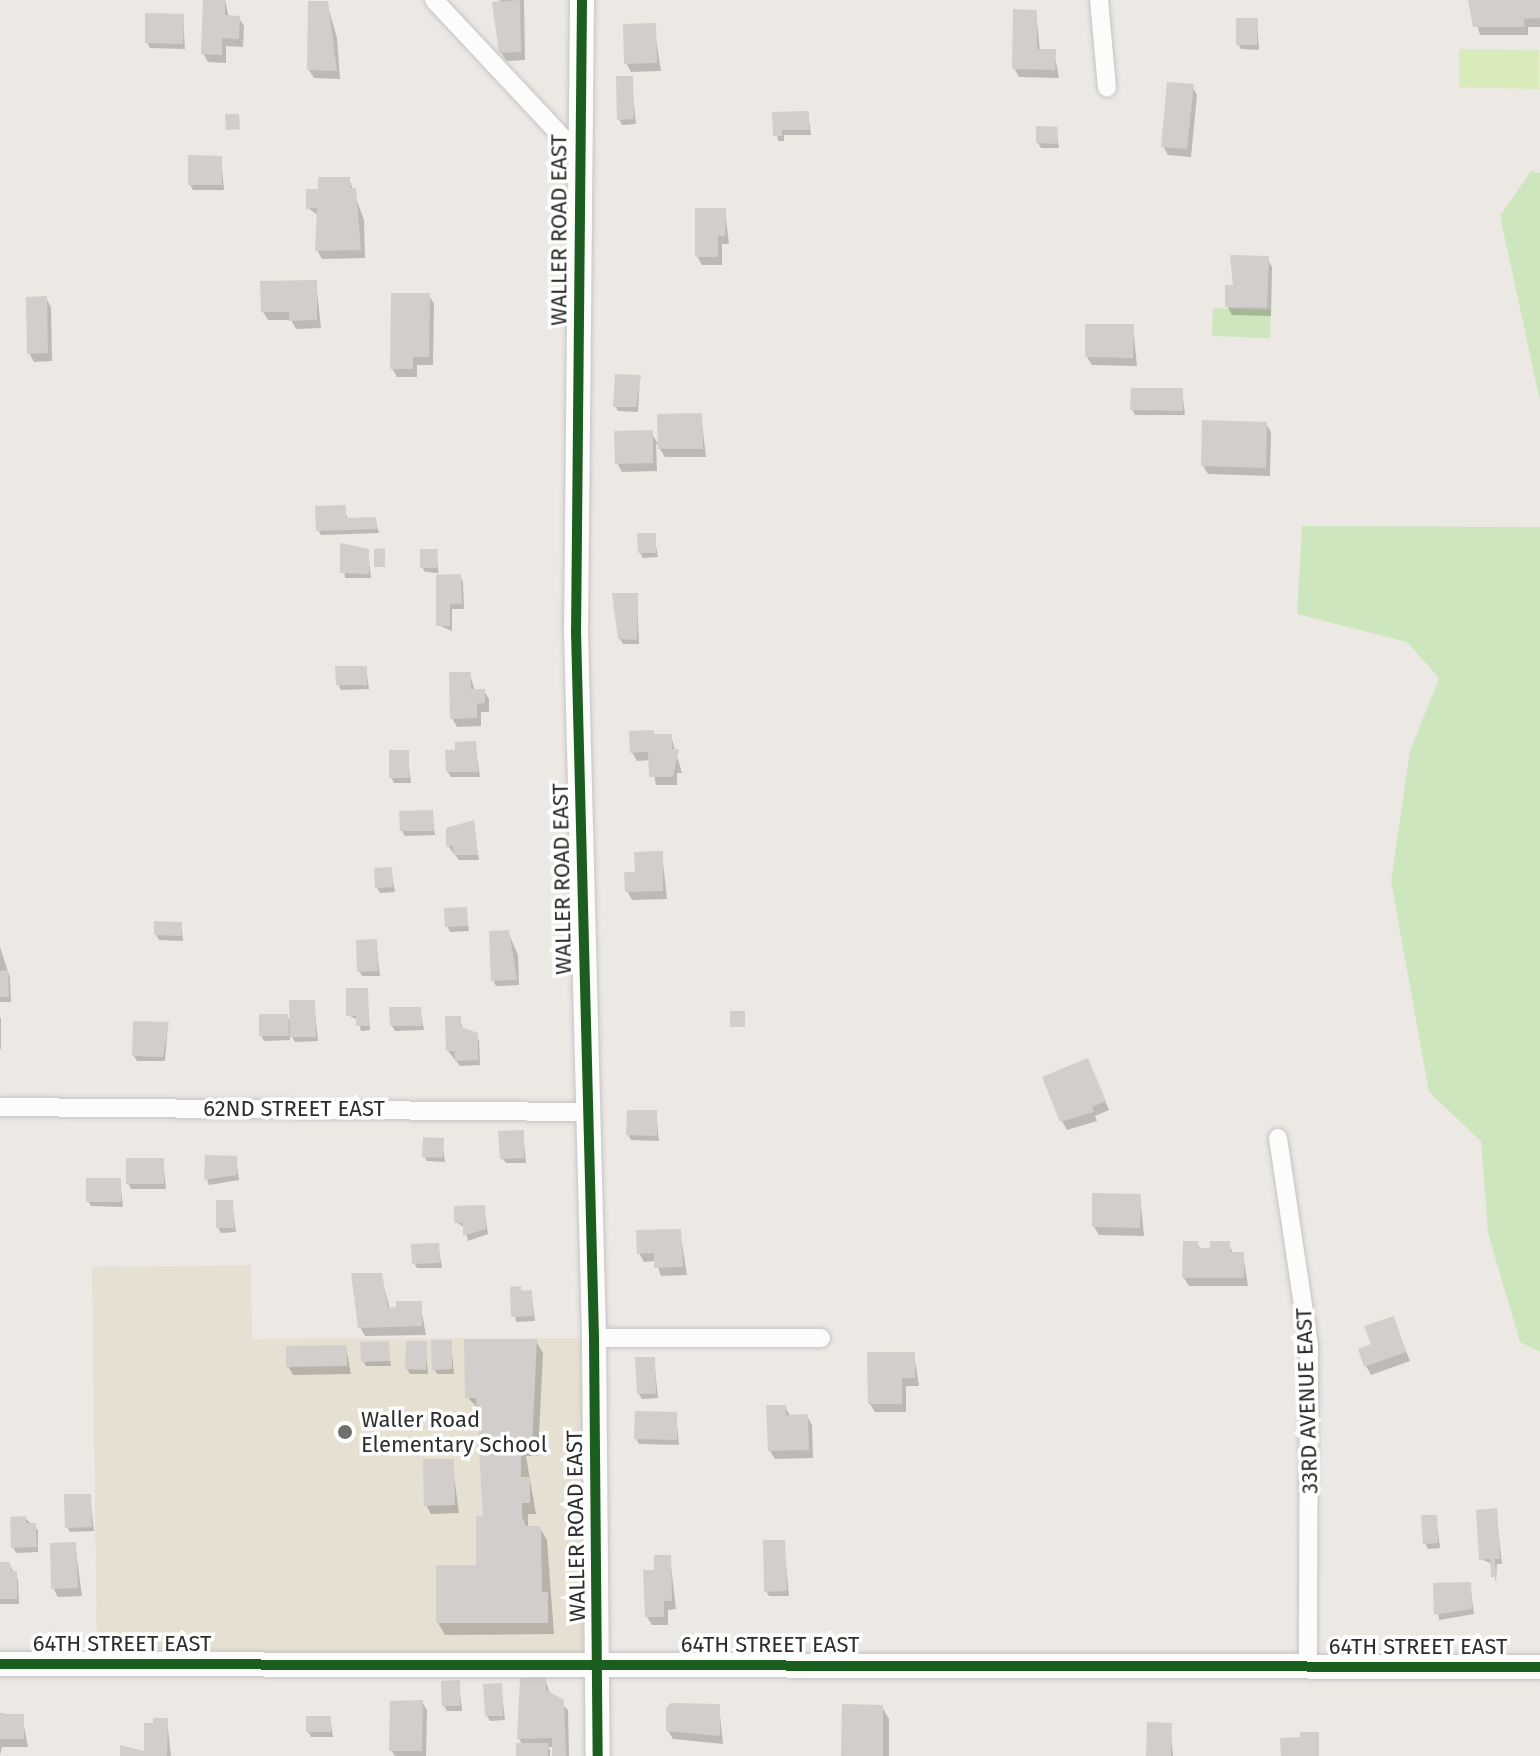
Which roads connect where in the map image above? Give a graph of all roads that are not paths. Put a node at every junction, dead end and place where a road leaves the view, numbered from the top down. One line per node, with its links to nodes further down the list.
1 (434, 0): 5 (street)
2 (582, 0): 5 (street, WALLER ROAD EAST)
3 (1099, 0): 4 (street)
4 (1107, 88)
5 (579, 155): 7 (street, WALLER ROAD EAST)
6 (0, 1107): 7 (street, 62ND STREET EAST)
7 (588, 1112): 9 (street, WALLER ROAD EAST)
8 (1278, 1138): 13 (street, 33RD AVENUE EAST)
9 (594, 1338): 10 (street); 12 (street, WALLER ROAD EAST)
10 (821, 1338)
11 (0, 1664): 12 (street, 64TH STREET EAST)
12 (598, 1665): 13 (street, 64TH STREET EAST); 15 (street, WALLER ROAD EAST)
13 (1308, 1666): 14 (street, 64TH STREET EAST)
14 (1540, 1667)
15 (598, 1756)

